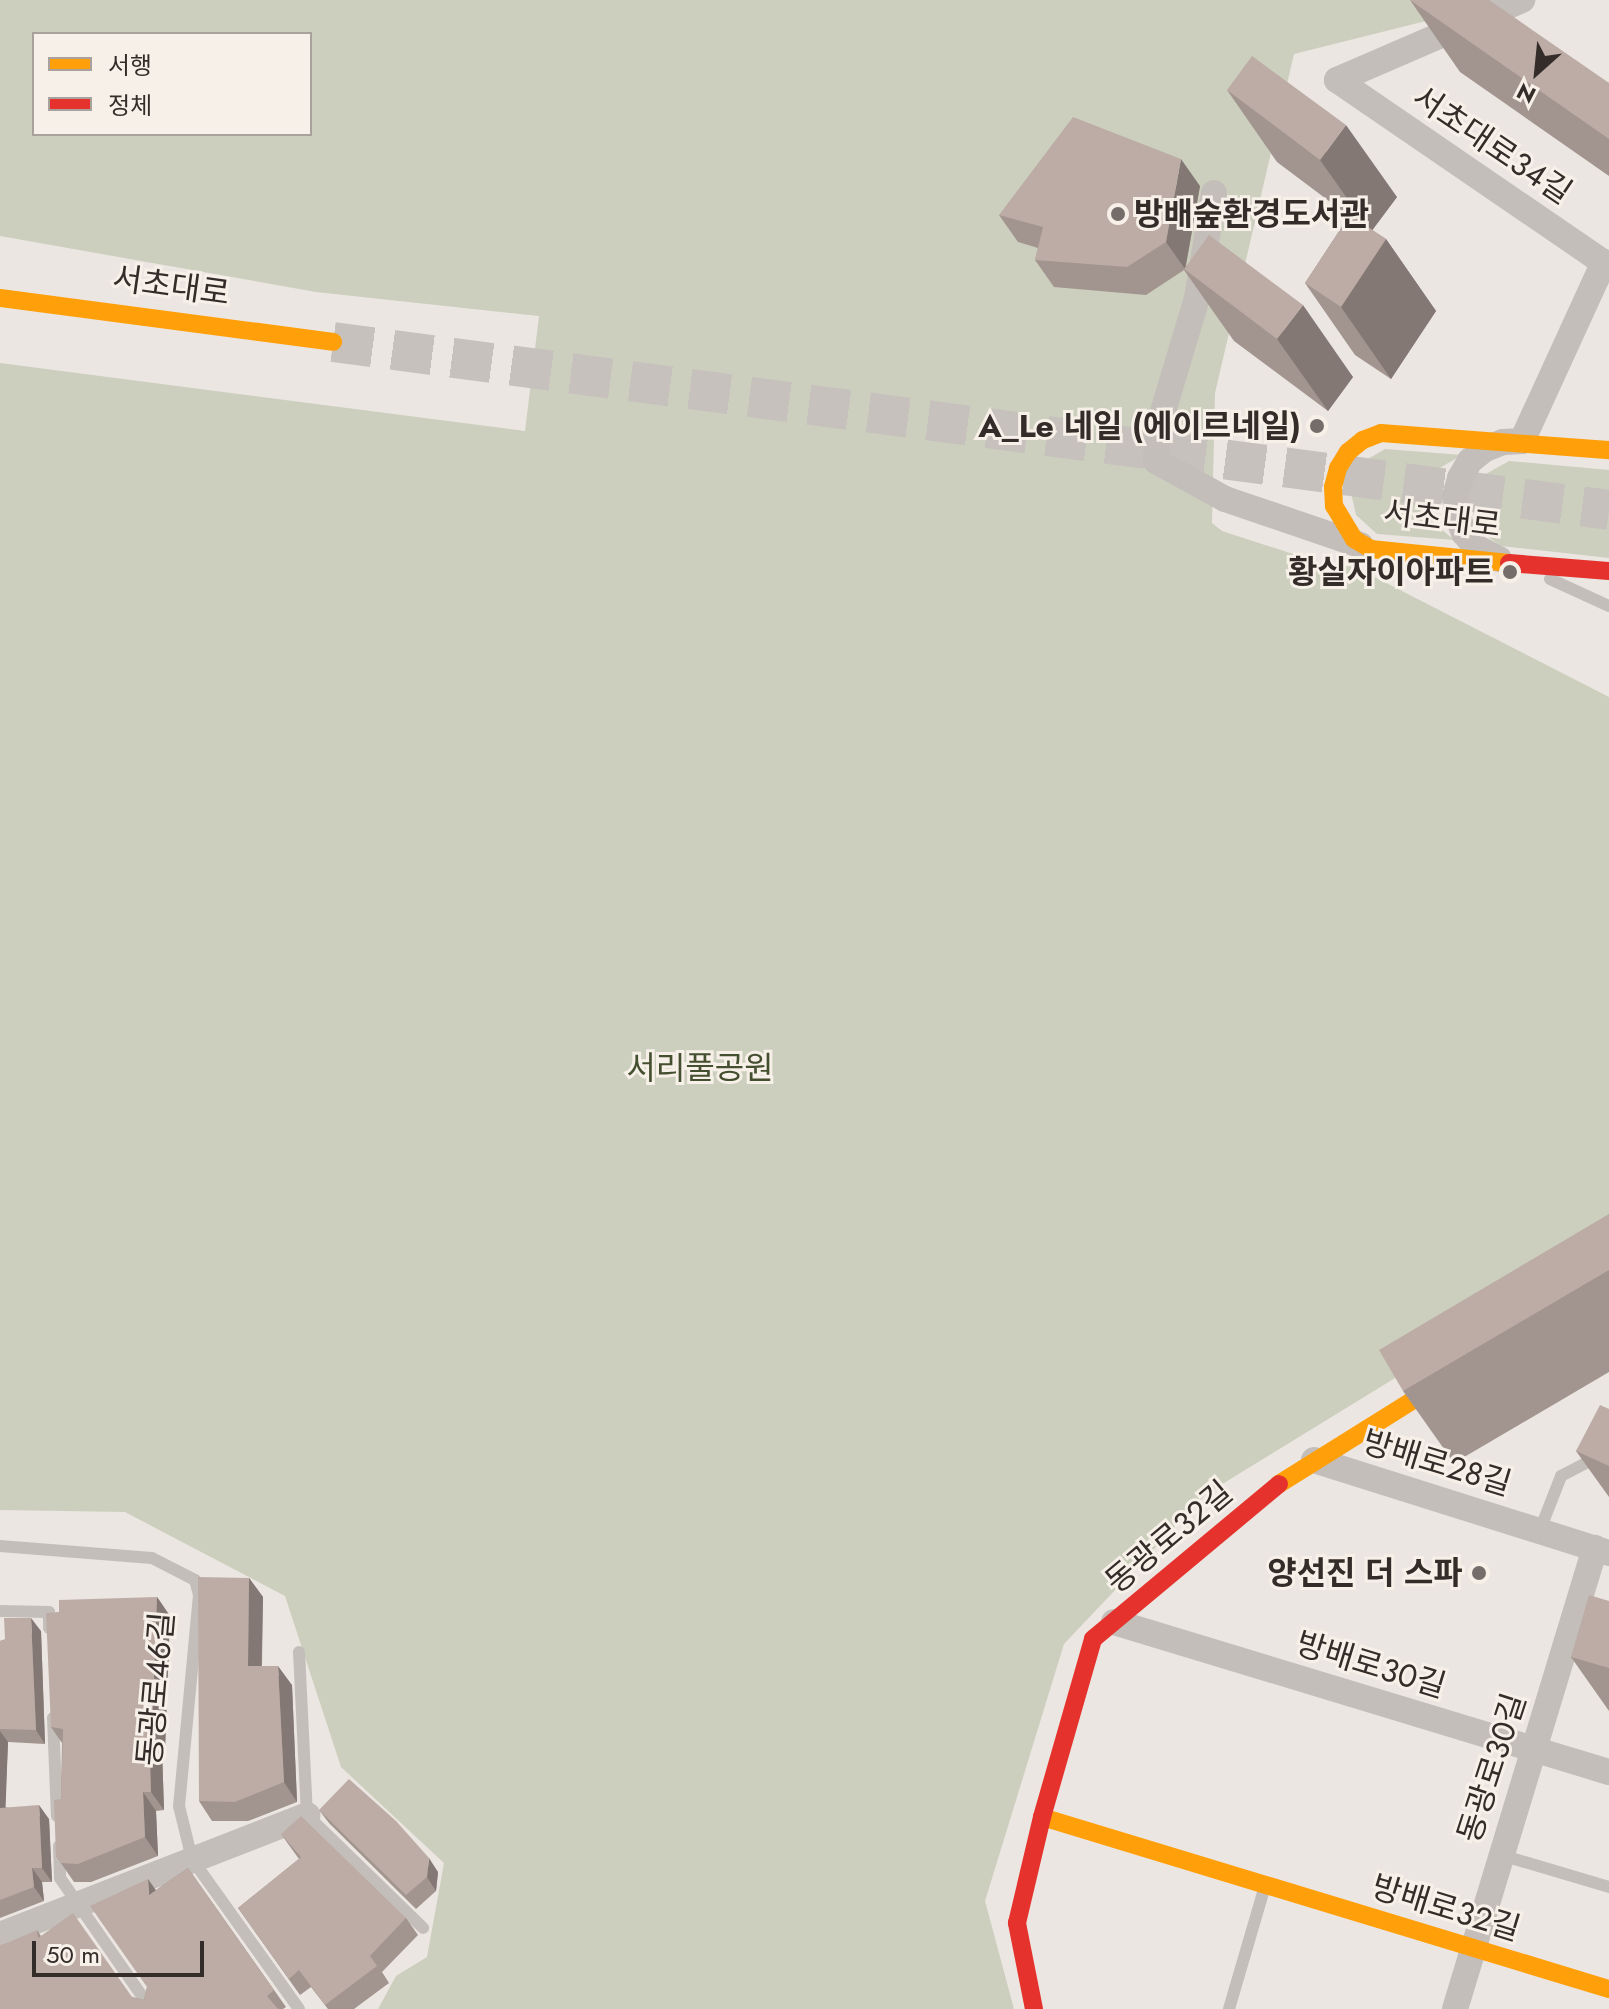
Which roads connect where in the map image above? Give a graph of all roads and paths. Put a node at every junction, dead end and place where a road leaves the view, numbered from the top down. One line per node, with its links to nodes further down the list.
1 (1522, 0): 3 (street, 서초대로34길)
2 (1214, 193): 8 (street)
3 (1606, 264): 6 (street)
4 (0, 298): 5 (street, 서초대로)
5 (333, 342)
6 (1522, 441): 7 (street, 서초대로); 8 (street, 서초대로); 9 (street, 서초대로)
7 (1609, 450)
8 (1371, 549): 9 (street, 서초대로)
9 (1512, 562): 10 (street, 서초대로); 11 (lane, 서초대로)
10 (1609, 571)
11 (1609, 606)
12 (1461, 1370): 14 (street, 동광로32길)
13 (1609, 1451): 15 (lane, 방배로28길)
14 (1314, 1460): 15 (street, 방배로28길); 19 (street, 동광로32길)
15 (1540, 1530): 17 (street, 방배로28길)
16 (0, 1546): 28 (lane, 동광로46길)
17 (1602, 1550): 23 (street, 동광로30길)
18 (0, 1611): 20 (lane)
19 (1114, 1622): 23 (street, 방배로30길); 26 (street, 동광로32길)
20 (50, 1643)
21 (299, 1652): 25 (lane)
22 (53, 1706): 31 (lane)
23 (1535, 1750): 24 (street, 방배로30길); 27 (street, 동광로30길)
24 (1609, 1772)
25 (307, 1815): 28 (street); 32 (lane)
26 (1042, 1817): 29 (street, 방배로32길); 38 (street, 동광로32길)
27 (1500, 1855): 30 (lane); 34 (street, 동광로30길)
28 (192, 1859): 31 (street); 37 (lane, 동광로46길)
29 (1265, 1884): 34 (street, 방배로32길); 39 (lane)
30 (1609, 1887)
31 (76, 1906): 33 (street); 36 (lane)
32 (423, 1928)
33 (0, 1935)
34 (1473, 1948): 35 (street, 방배로32길); 40 (street, 동광로30길)
35 (1609, 1989)
36 (151, 2009)
37 (299, 2009)
38 (1034, 2009)
39 (1229, 2009)
40 (1455, 2009)

